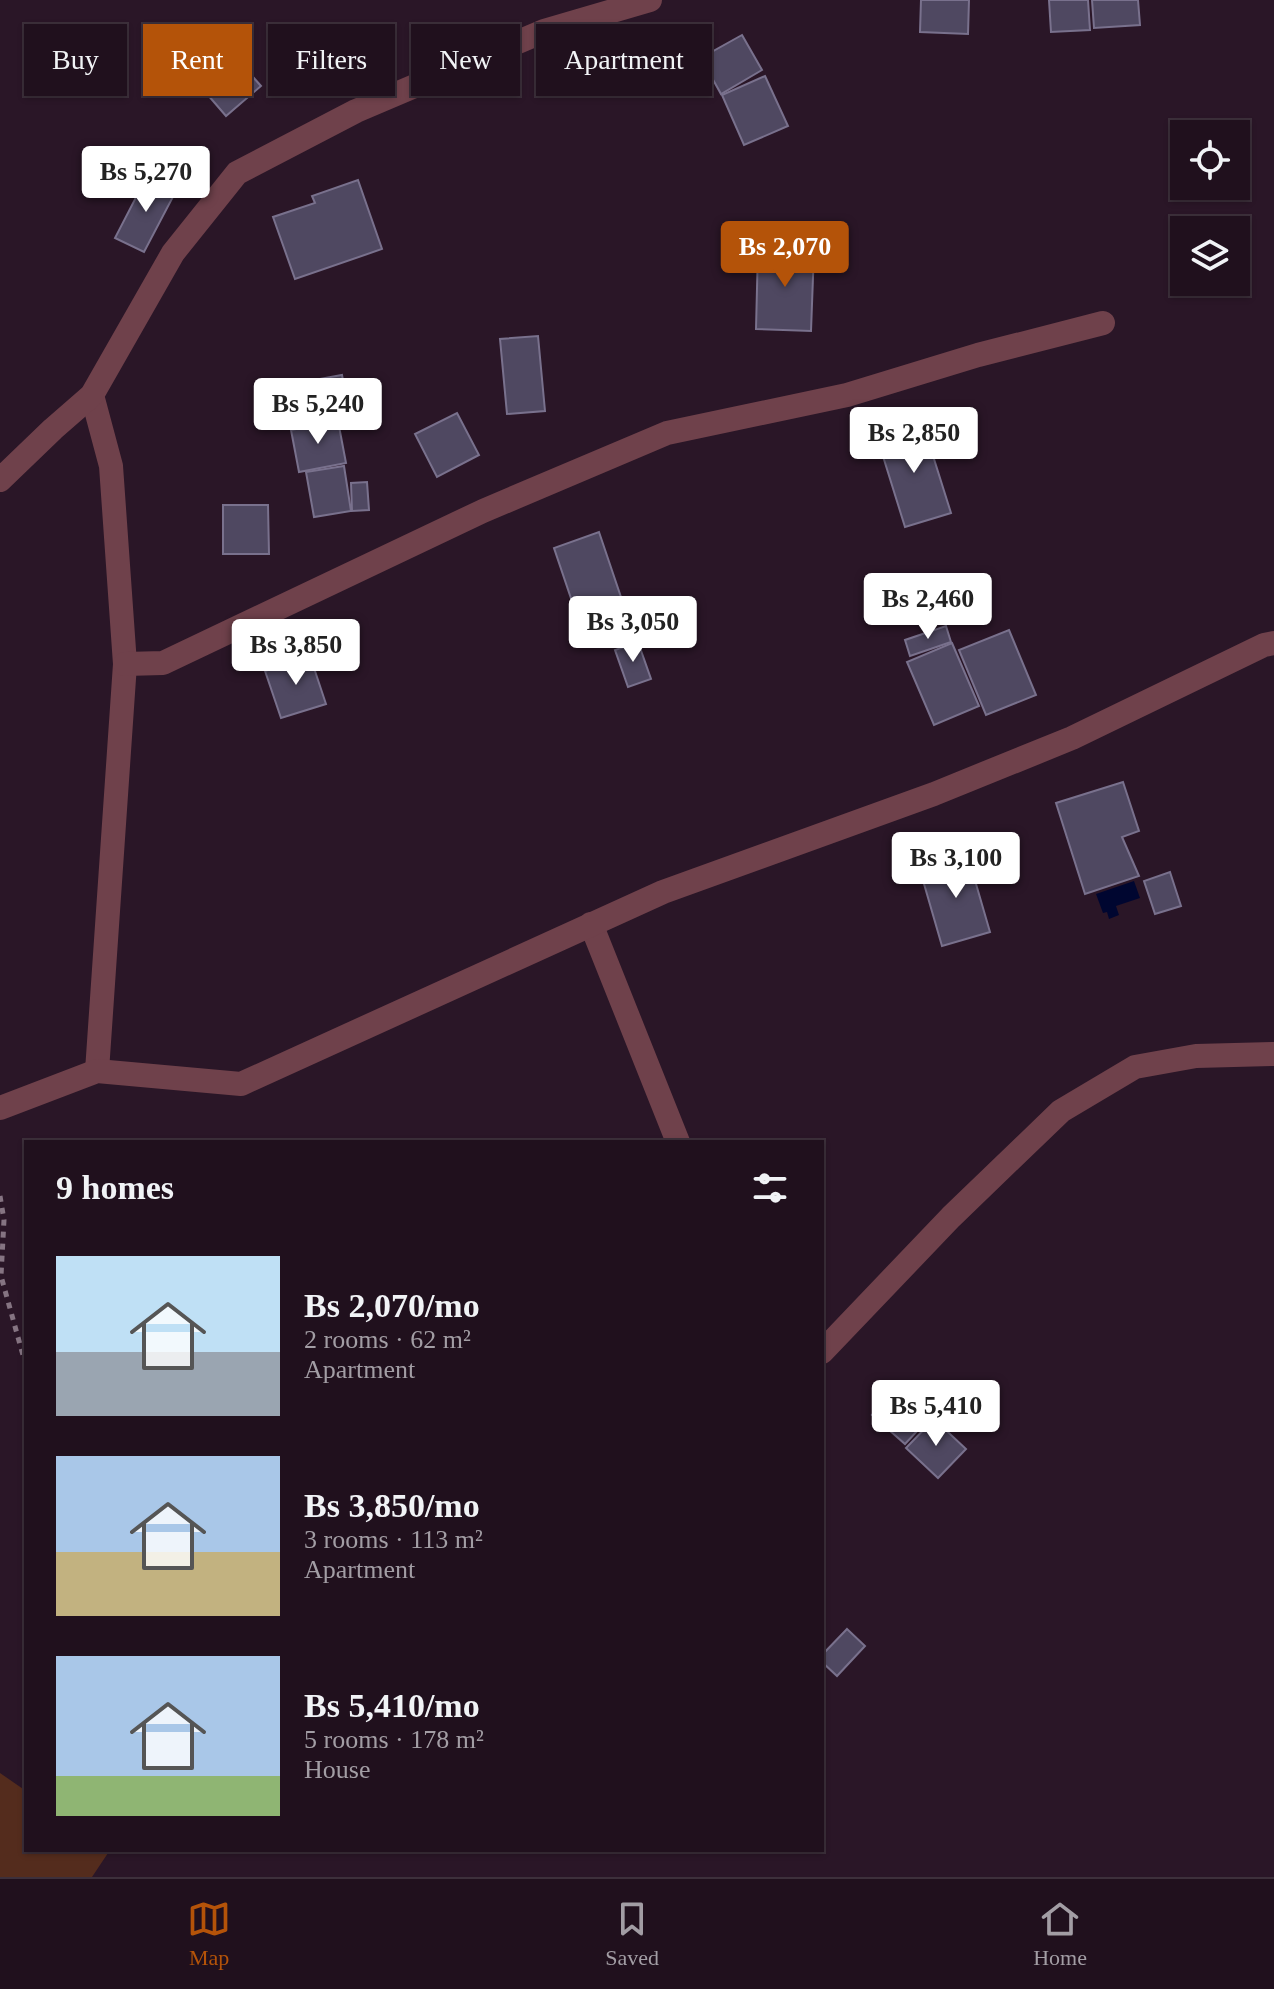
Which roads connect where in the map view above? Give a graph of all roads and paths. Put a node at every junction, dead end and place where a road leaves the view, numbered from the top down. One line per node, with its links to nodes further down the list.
1 (650, 0): 3 (street)
2 (1103, 323): 6 (street)
3 (92, 395): 4 (street); 6 (street)
4 (0, 480)
5 (1274, 643): 7 (street)
6 (125, 664): 9 (street)
7 (591, 924): 9 (street); 11 (street)
8 (1274, 1054): 13 (street)
9 (97, 1071): 10 (street)
10 (0, 1108)
11 (677, 1140)
12 (0, 1196): 14 (path)
13 (824, 1350)
14 (24, 1359)

